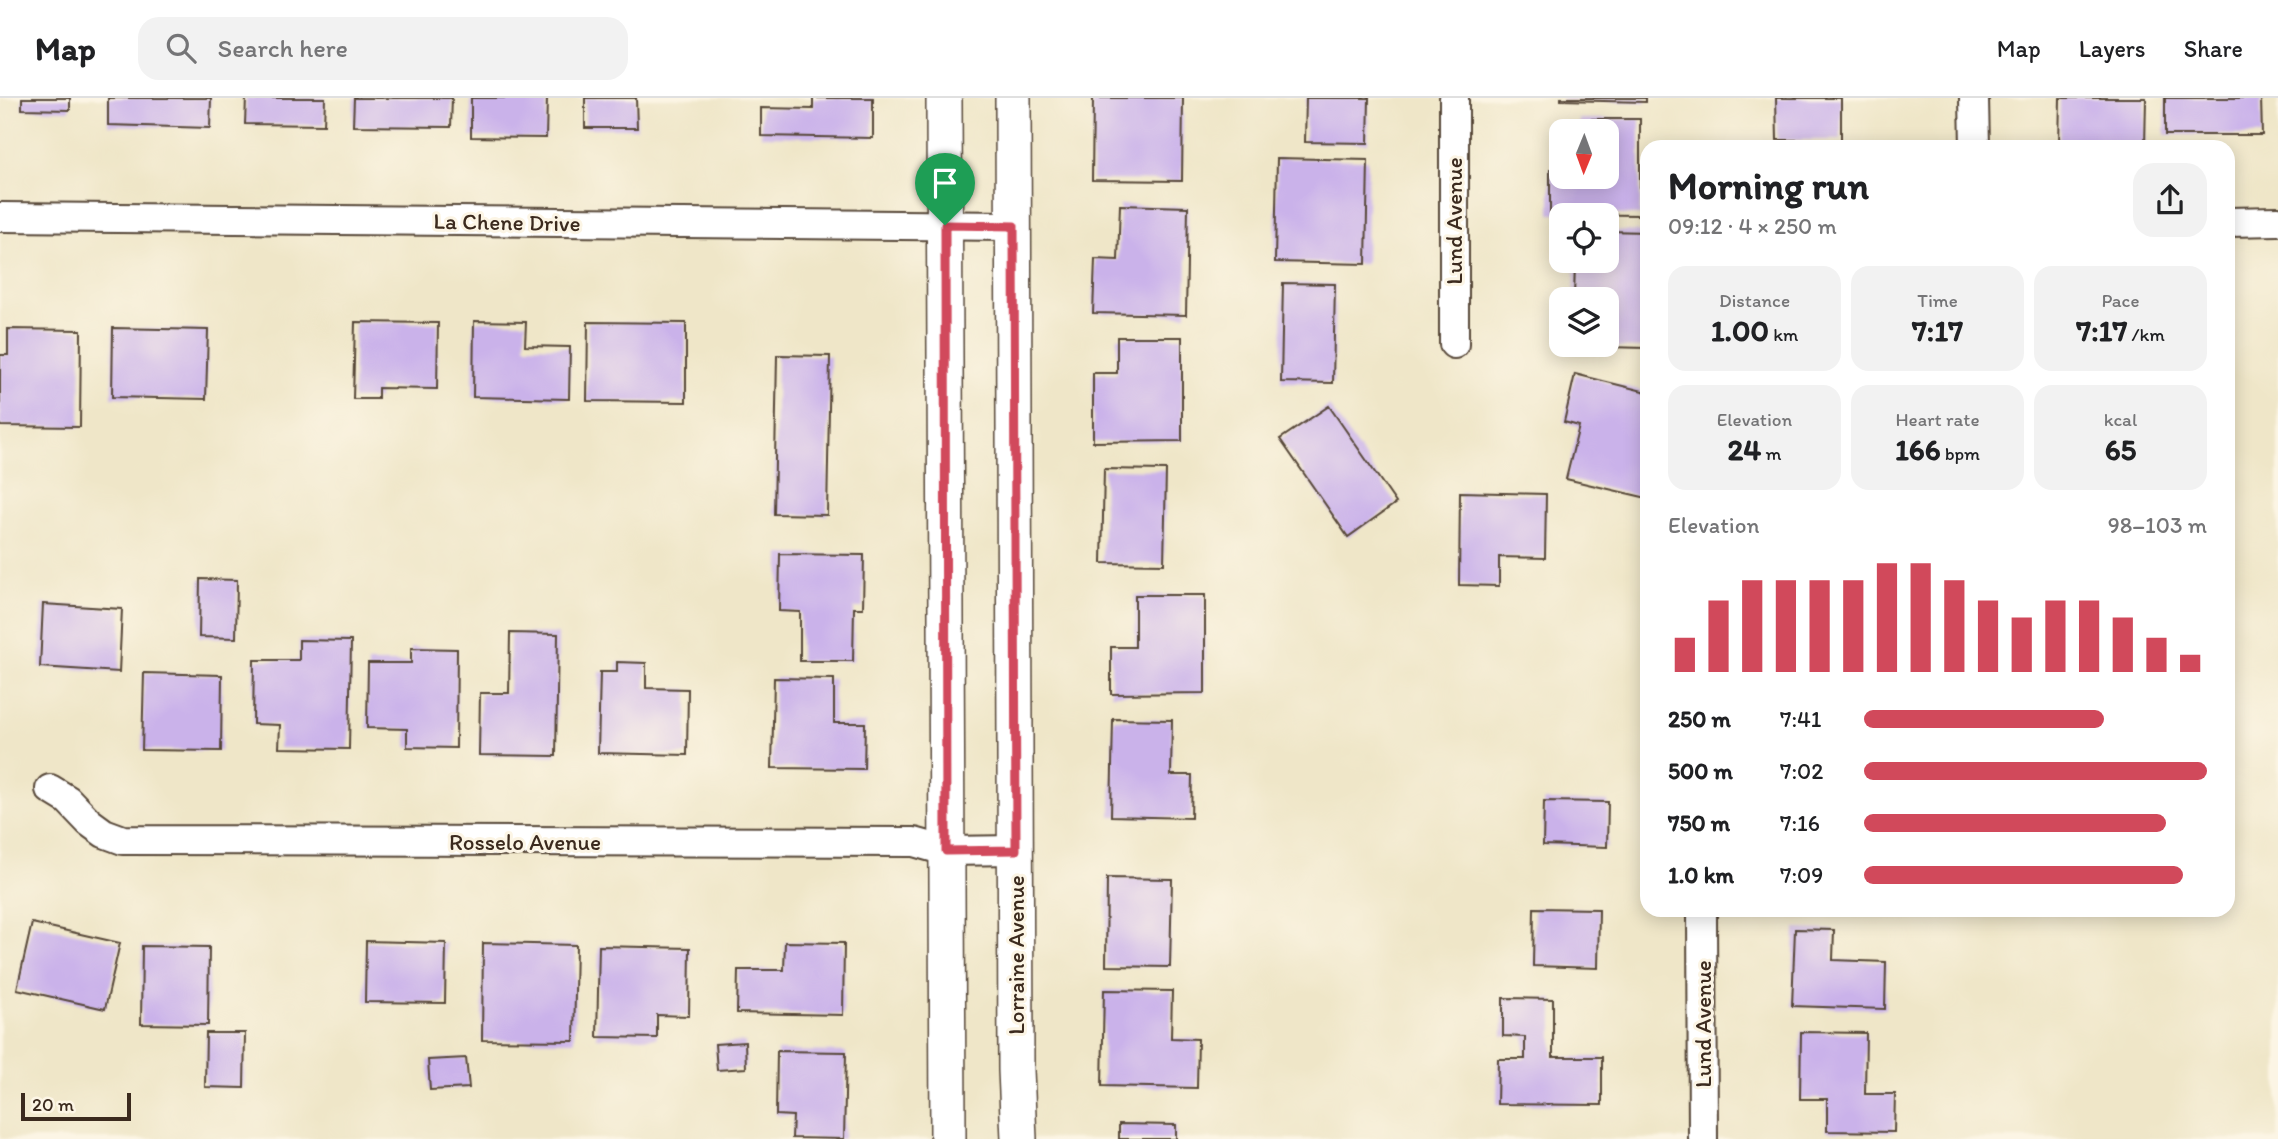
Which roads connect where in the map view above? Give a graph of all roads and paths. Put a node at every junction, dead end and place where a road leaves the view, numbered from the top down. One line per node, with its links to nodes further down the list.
1 (944, 98): 9 (street)
2 (1013, 98): 10 (street, Lorraine Avenue)
3 (1454, 98): 11 (street, Lund Avenue)
4 (1974, 98): 5 (street)
5 (1975, 140)
6 (0, 217): 9 (street, La Chene Drive)
7 (2278, 221): 8 (street)
8 (2235, 222)
9 (945, 225): 10 (street, La Chene Drive); 14 (street)
10 (1014, 226): 13 (street, Lorraine Avenue)
11 (1454, 345)
12 (50, 789): 14 (street, Rosselo Avenue)
13 (1016, 850): 14 (street, Rosselo Avenue); 17 (street, Lorraine Avenue)
14 (946, 851): 16 (street)
15 (1702, 917): 18 (street, Lund Avenue)
16 (948, 1139)
17 (1018, 1139)
18 (1703, 1139)

